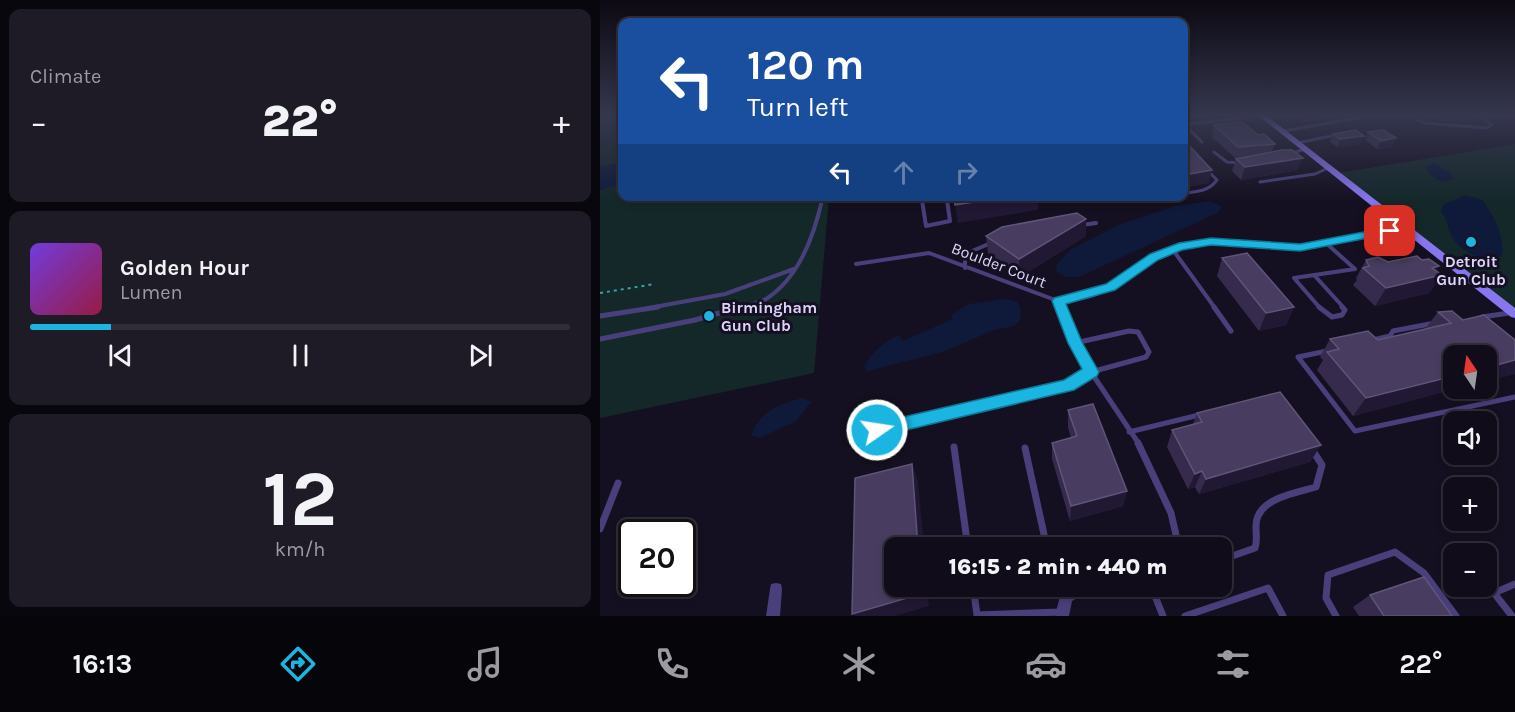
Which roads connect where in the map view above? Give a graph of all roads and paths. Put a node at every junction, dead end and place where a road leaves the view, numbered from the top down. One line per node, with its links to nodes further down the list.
1 (1299, 145): 2 (main road)
2 (1305, 149): 4 (lane); 7 (main road)
3 (1214, 152): 5 (lane)
4 (1281, 157)
5 (1250, 161)
6 (1204, 168): 9 (lane)
7 (1328, 168): 8 (lane); 15 (main road)
8 (1260, 182)
9 (1188, 192)
10 (822, 201): 20 (lane)
11 (922, 201): 12 (lane)
12 (947, 201)
13 (1096, 223): 14 (lane)
14 (1074, 227)
15 (1404, 228): 17 (street, Boulder Court); 26 (main road)
16 (996, 242): 21 (lane)
17 (1326, 243): 18 (street, Boulder Court); 22 (lane)
18 (1173, 250): 25 (street, Boulder Court); 30 (lane)
19 (855, 264): 21 (lane, Boulder Court)
20 (796, 267): 27 (lane); 31 (lane)
21 (965, 268): 25 (lane, Boulder Court)
22 (1314, 275): 22 (lane)
23 (655, 284): 24 (path)
24 (600, 293)
25 (1058, 301): 33 (lane)
26 (1514, 313): 28 (lane)
27 (600, 316)
28 (1478, 318)
29 (1444, 326): 32 (lane)
30 (1231, 331)
31 (600, 339)
32 (1367, 342)
33 (1075, 343): 35 (lane); 35 (lane)
34 (1332, 349): 36 (lane)
35 (1091, 372): 37 (lane); 39 (lane)
36 (1515, 397)
37 (876, 409)
38 (1206, 414): 39 (lane)
39 (1129, 432): 47 (lane)
40 (954, 447): 45 (lane)
41 (1310, 447): 48 (lane)
42 (1025, 448): 46 (lane)
43 (618, 483): 44 (lane)
44 (600, 530)
45 (966, 537)
46 (1045, 537)
47 (1176, 537)
48 (1232, 556)
49 (1515, 584): 61 (lane)
50 (776, 590): 55 (street)
51 (975, 597): 54 (lane)
52 (1063, 597): 54 (street)
53 (1155, 597): 56 (lane)
54 (1061, 614)
55 (773, 616)
56 (1163, 616)
57 (1185, 616): 58 (lane)
58 (1283, 616)
59 (1336, 616): 60 (lane)
60 (1456, 616)
61 (1512, 616)

